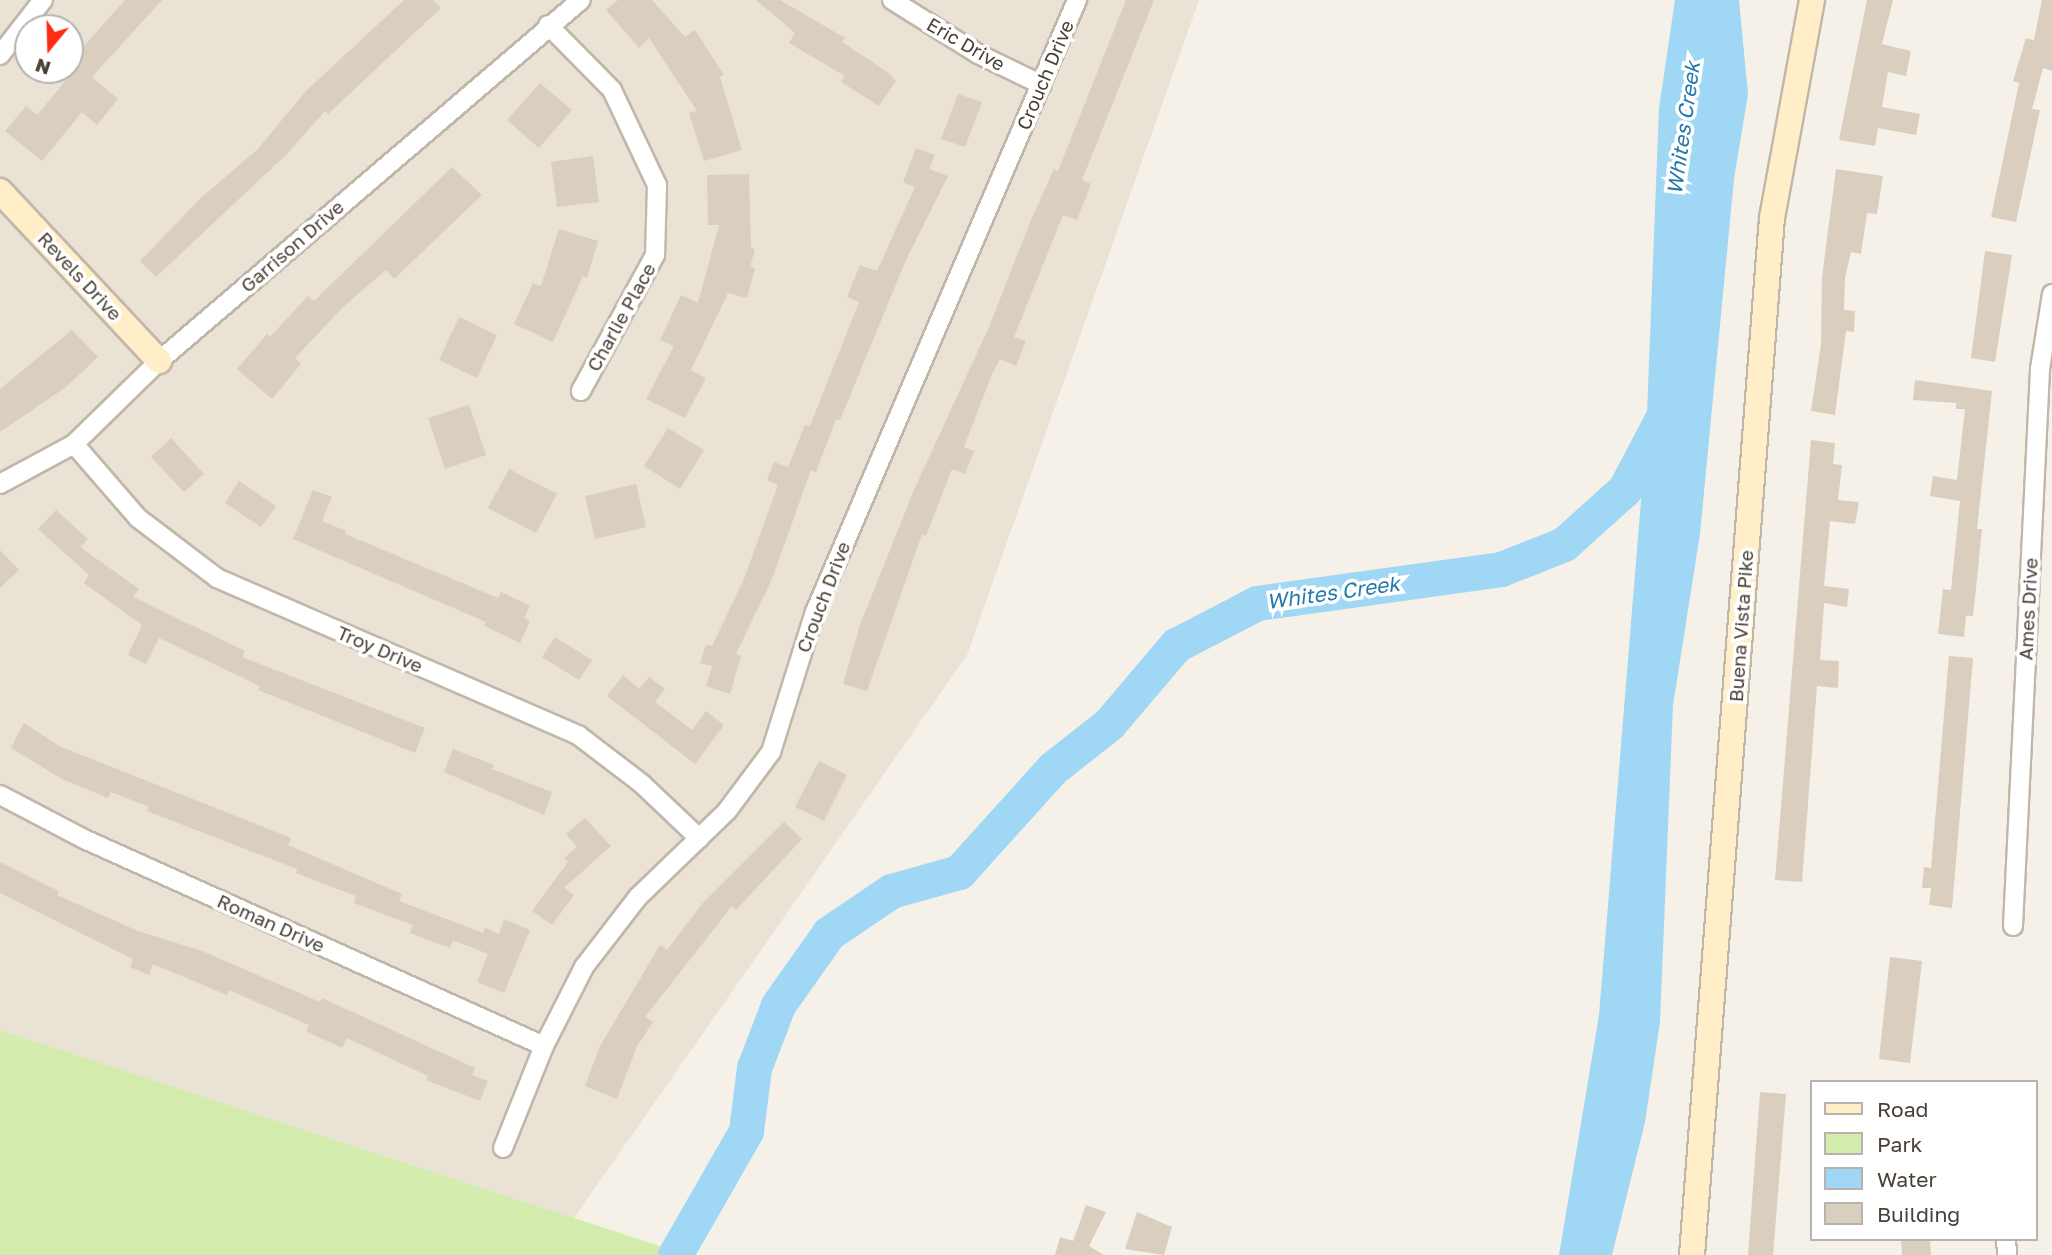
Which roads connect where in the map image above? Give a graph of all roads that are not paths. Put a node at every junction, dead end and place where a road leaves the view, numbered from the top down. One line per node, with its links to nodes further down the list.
1 (43, 0): 7 (street)
2 (581, 0): 6 (street, Garrison Drive)
3 (892, 0): 8 (street, Eric Drive)
4 (1077, 0): 8 (street, Crouch Drive)
5 (1812, 0): 20 (main road, Buena Vista Pike)
6 (548, 25): 11 (street, Garrison Drive); 12 (street, Charlie Place)
7 (0, 55)
8 (1042, 85): 16 (street, Crouch Drive)
9 (0, 191): 11 (main road, Revels Drive)
10 (2052, 294): 17 (street, Ames Drive)
11 (159, 361): 13 (street, Garrison Drive)
12 (581, 391)
13 (74, 444): 14 (street, Garrison Drive); 16 (street, Troy Drive)
14 (0, 484)
15 (0, 795): 18 (street, Roman Drive)
16 (699, 838): 18 (street, Crouch Drive)
17 (2013, 926)
18 (544, 1046): 19 (street, Crouch Drive)
19 (503, 1148)
20 (1692, 1255)

